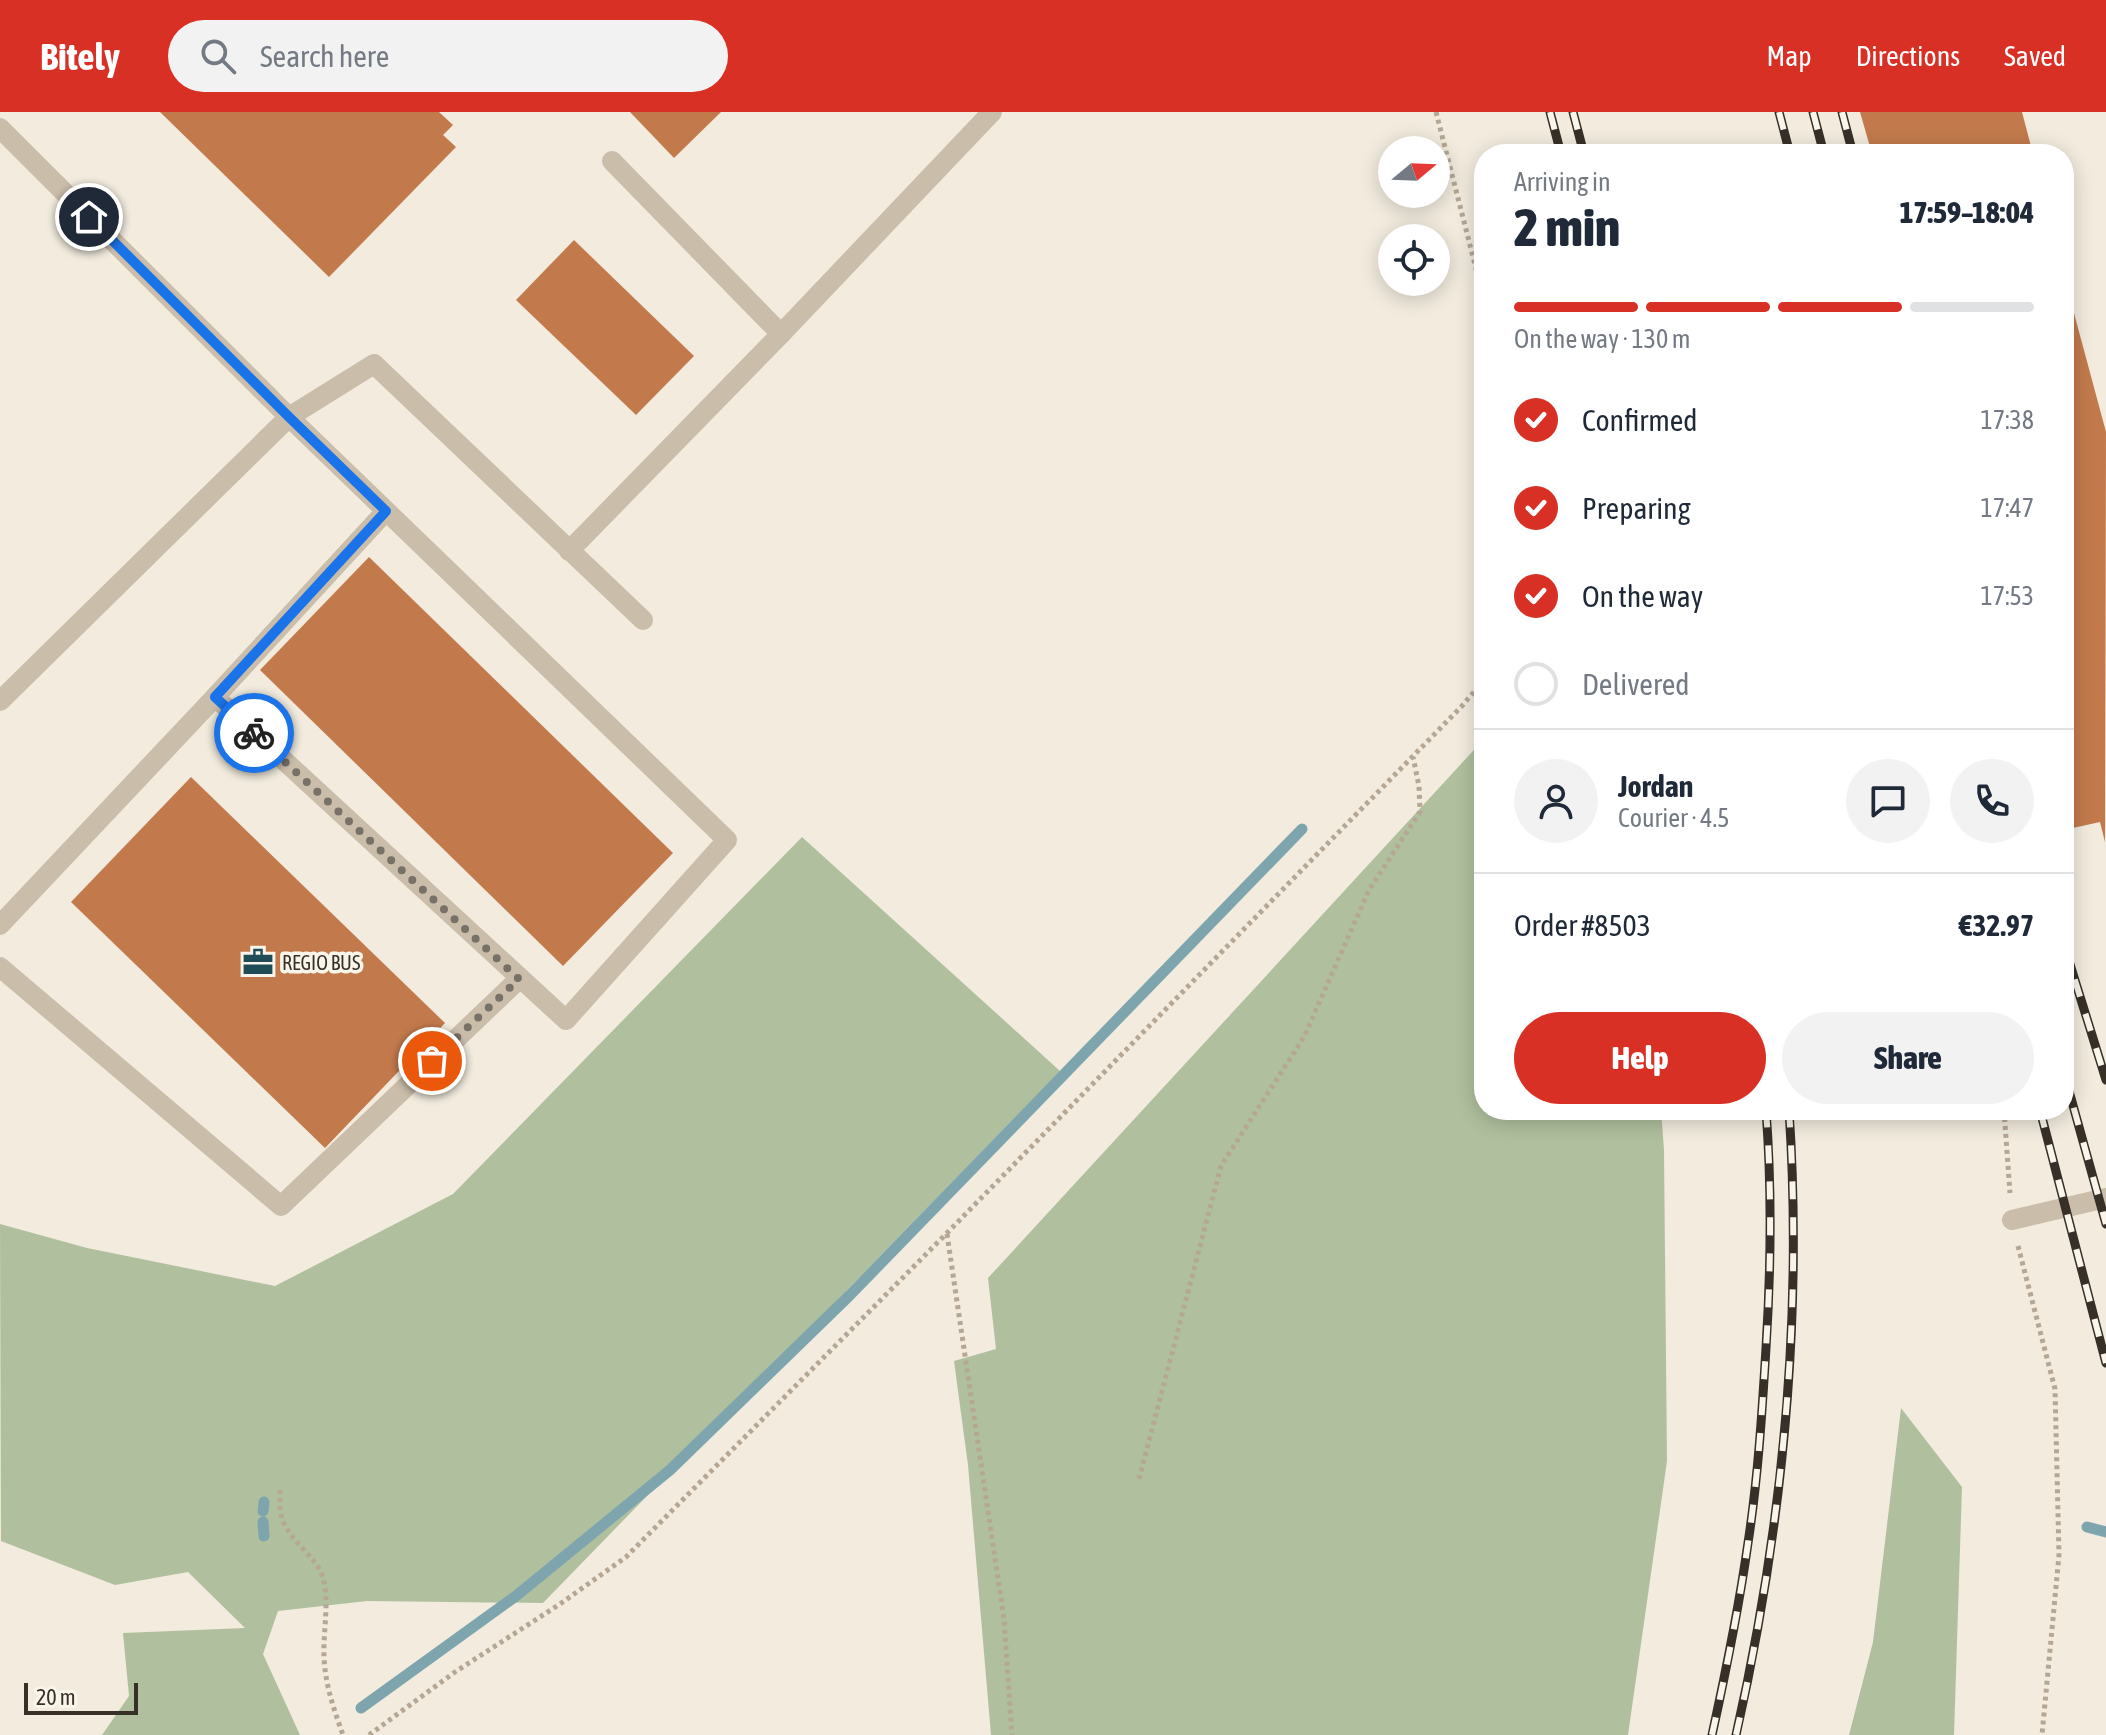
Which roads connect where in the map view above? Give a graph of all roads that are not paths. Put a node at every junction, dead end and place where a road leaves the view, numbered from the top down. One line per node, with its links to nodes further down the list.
1 (981, 116): 4 (street)
2 (0, 128): 5 (street)
3 (612, 161): 4 (street)
4 (781, 334): 7 (street)
5 (289, 417): 6 (street); 7 (street); 10 (street)
6 (386, 511): 9 (street); 13 (street)
7 (569, 551): 8 (street)
8 (643, 620)
9 (215, 697): 11 (street); 13 (street)
10 (0, 701)
11 (0, 925)
12 (0, 967): 13 (street)
13 (519, 979)
14 (2106, 1198): 15 (street)
15 (2012, 1220)

